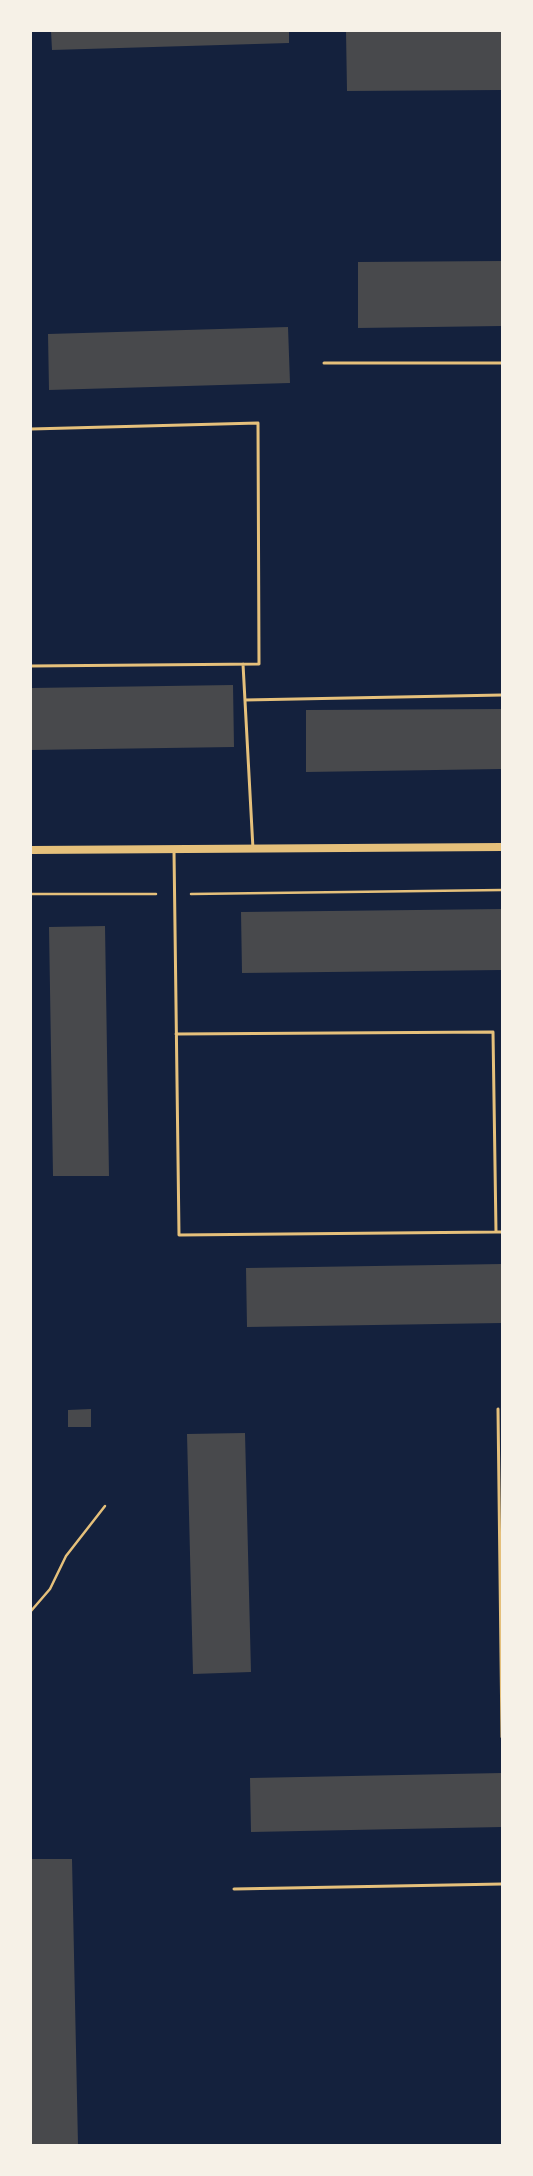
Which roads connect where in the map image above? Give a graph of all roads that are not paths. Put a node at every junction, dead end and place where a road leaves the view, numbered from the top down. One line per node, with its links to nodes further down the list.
1 (324, 363): 2 (lane)
2 (502, 363)
3 (31, 429): 4 (lane)
4 (243, 664): 5 (lane); 7 (lane)
5 (31, 666)
6 (502, 695): 7 (lane)
7 (245, 700): 10 (lane)
8 (502, 847): 10 (main road)
9 (174, 849): 10 (main road); 11 (main road); 12 (lane)
10 (253, 849)
11 (31, 850)
12 (176, 1034): 13 (lane); 13 (lane)
13 (496, 1232): 14 (lane)
14 (502, 1232)
15 (498, 1409): 16 (lane)
16 (502, 1737)
17 (502, 1884): 18 (lane)
18 (234, 1889)

